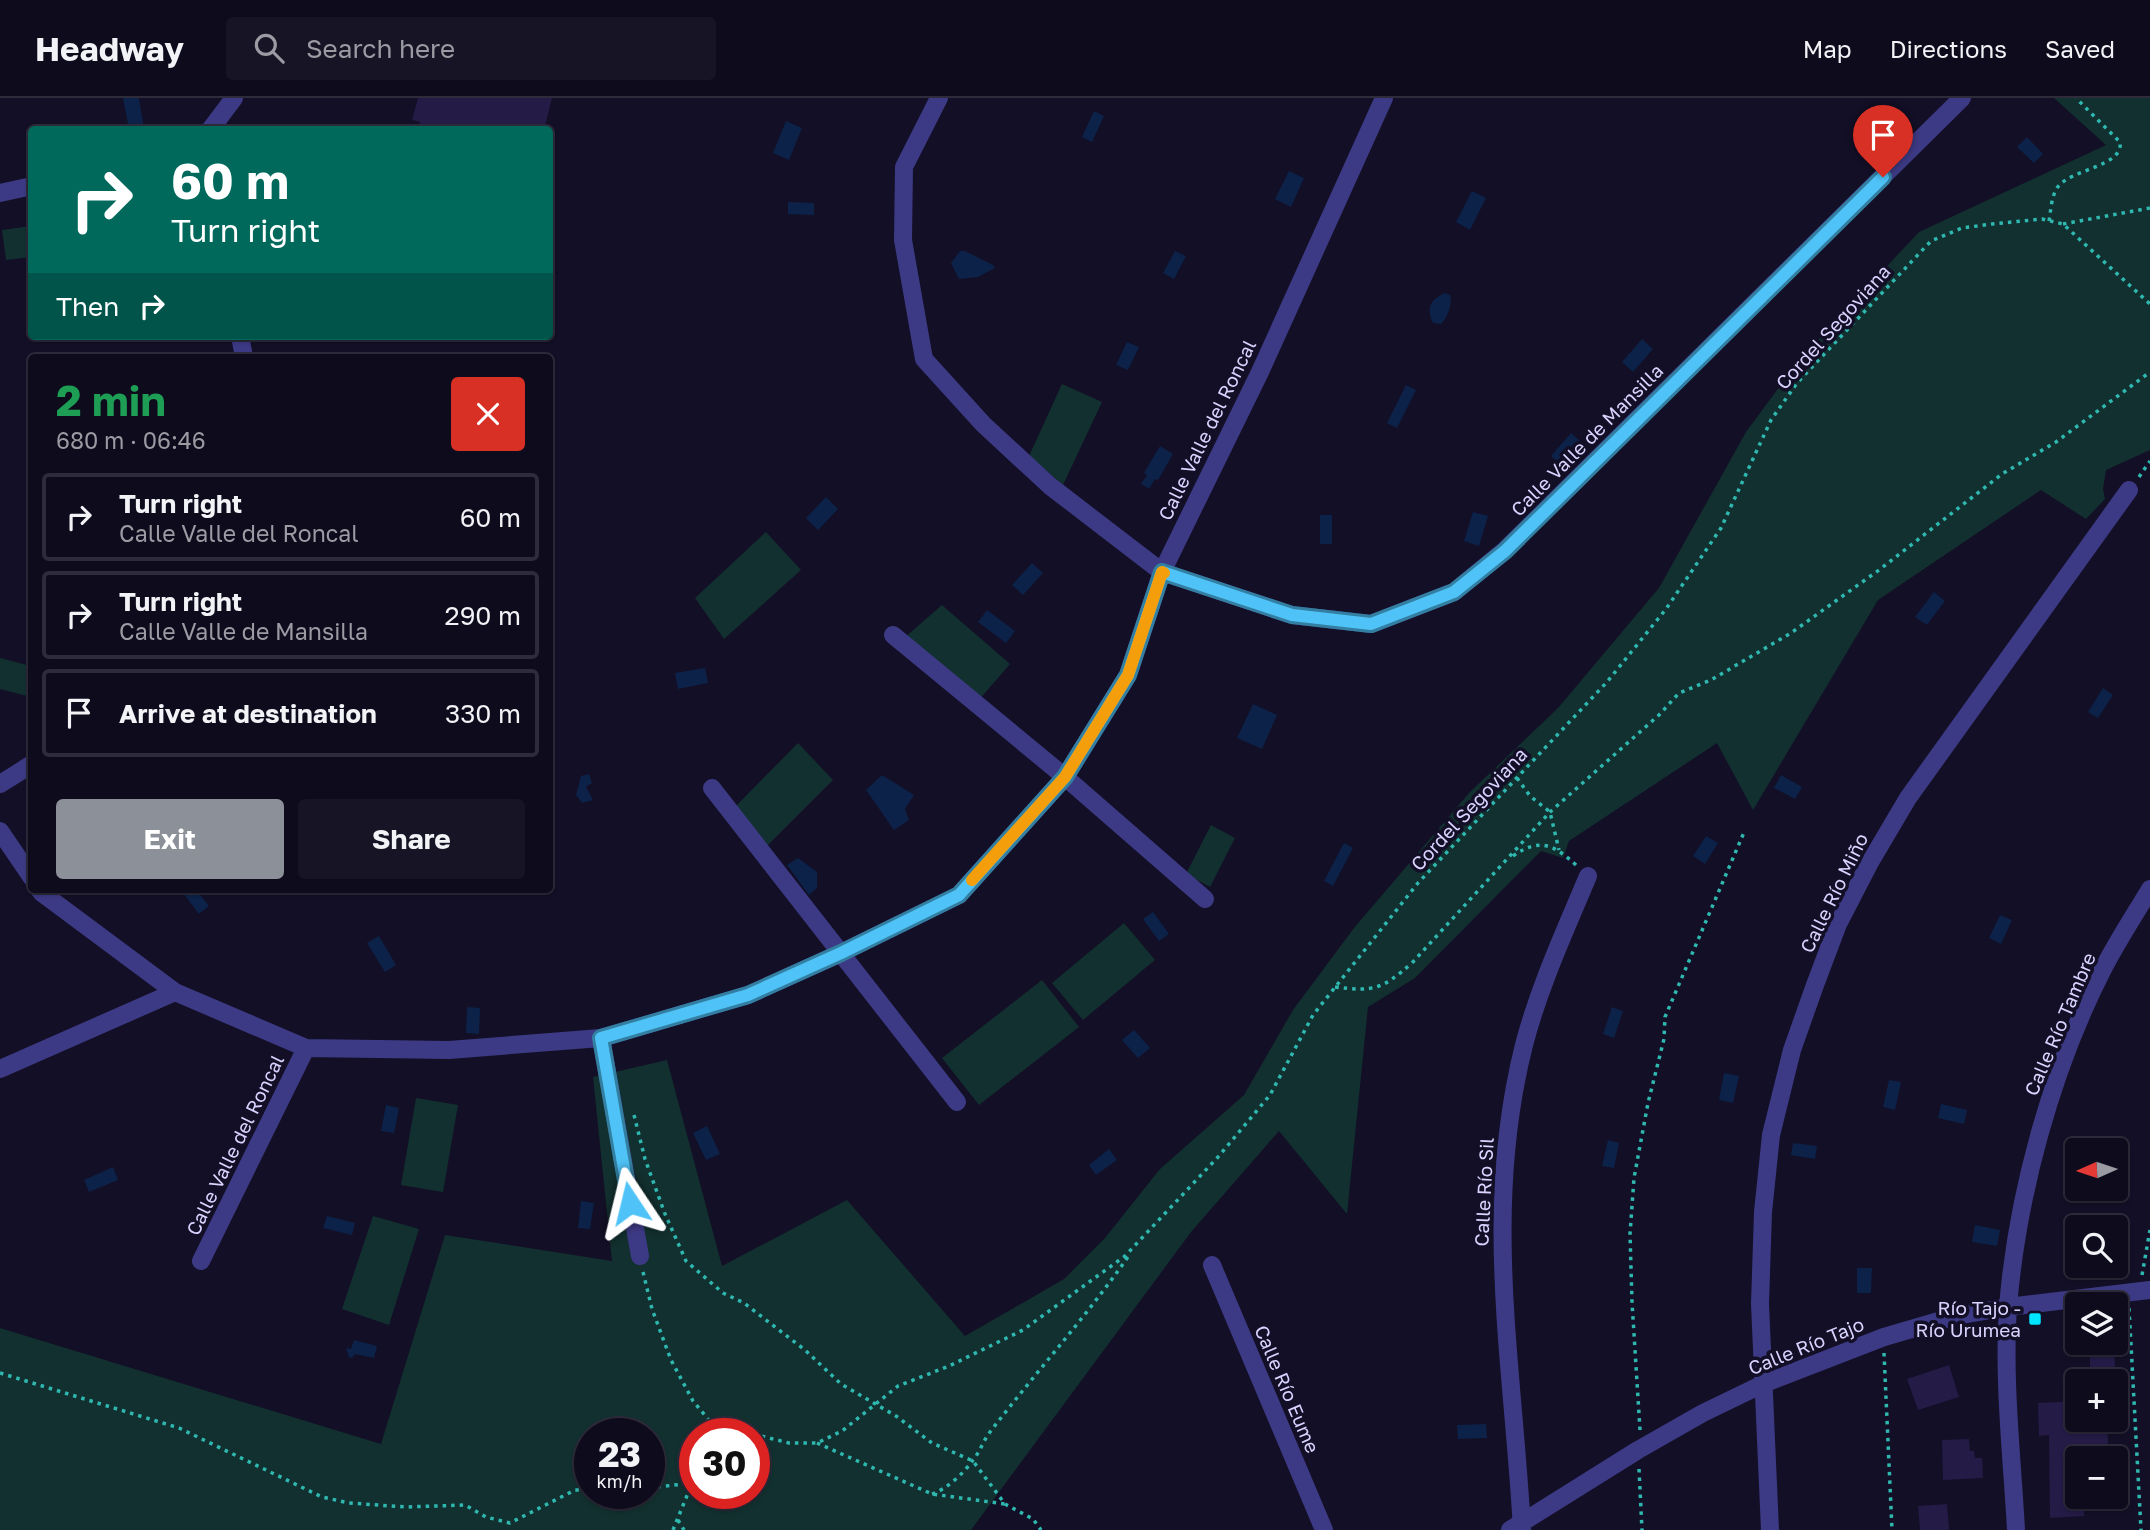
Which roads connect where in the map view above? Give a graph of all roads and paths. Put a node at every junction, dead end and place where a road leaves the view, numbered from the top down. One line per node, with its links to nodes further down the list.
1 (234, 98): 6 (street)
2 (939, 98): 15 (street, Calle Valle de Mansilla)
3 (1384, 98): 15 (street, Calle Valle del Roncal)
4 (1962, 98): 15 (street, Calle Valle de Mansilla)
5 (2076, 98): 10 (path)
6 (213, 126)
7 (28, 187): 8 (street)
8 (0, 193)
9 (2150, 208): 11 (path)
10 (2049, 221): 11 (path, Cordel Segoviana); 19 (path, Cordel Segoviana)
11 (2063, 224): 12 (path)
12 (2150, 304)
13 (2150, 372): 22 (path)
14 (2129, 490): 49 (street, Calle Río Miño)
15 (1162, 572): 18 (street, Calle Valle del Roncal)
16 (892, 635): 18 (street)
17 (28, 766): 20 (street)
18 (1065, 777): 31 (street); 32 (street, Calle Valle del Roncal)
19 (1517, 778): 22 (path); 33 (path, Cordel Segoviana)
20 (0, 784)
21 (712, 788): 32 (street)
22 (1550, 812): 25 (path); 26 (path)
23 (1745, 830): 54 (path)
24 (0, 831): 27 (street)
25 (1559, 850): 26 (path); 28 (path)
26 (1509, 859): 33 (path)
27 (28, 872)
28 (1588, 876): 61 (street, Calle Río Sil)
29 (2150, 889): 46 (street, Calle Río Tambre)
30 (44, 893): 34 (street, Calle Valle del Roncal)
31 (1205, 899)
32 (841, 953): 35 (street, Calle Valle del Roncal); 39 (street)
33 (1335, 987): 41 (path, Cordel Segoviana)
34 (175, 992): 36 (street, Calle Valle del Roncal); 37 (street)
35 (601, 1038): 36 (street, Calle Valle del Roncal); 38 (street)
36 (306, 1048): 43 (street, Calle Valle del Roncal)
37 (0, 1069)
38 (611, 1096): 42 (street); 50 (path)
39 (957, 1102)
40 (2150, 1230): 45 (path)
41 (1137, 1243): 50 (path, Cordel Segoviana); 55 (path)
42 (640, 1256): 51 (path)
43 (201, 1261)
44 (1212, 1265): 65 (street, Calle Río Eume)
45 (2140, 1291): 46 (street, Calle Río Tajo); 70 (path)
46 (2008, 1307): 47 (street, Calle Río Tajo); 69 (street, Calle Río Tambre)
47 (1884, 1337): 49 (street, Calle Río Tajo); 68 (path)
48 (0, 1373): 56 (path)
49 (1763, 1384): 54 (street, Calle Río Tajo); 67 (street, Calle Río Miño)
50 (877, 1405): 53 (path, Cordel Segoviana); 55 (path)
51 (707, 1418)
52 (770, 1438): 53 (path)
53 (817, 1443): 57 (path)
54 (1638, 1450): 61 (street, Calle Río Tajo); 66 (path)
55 (973, 1461): 57 (path); 58 (path)
56 (574, 1491)
57 (932, 1494): 58 (path)
58 (1005, 1504): 64 (path)
59 (681, 1509): 60 (path)
60 (677, 1518): 62 (path); 63 (path)
61 (1518, 1527)
62 (673, 1530)
63 (684, 1530)
64 (1041, 1530)
65 (1324, 1530)
66 (1642, 1530)
67 (1770, 1530)
68 (1892, 1530)
69 (2016, 1530)
70 (2141, 1530)

